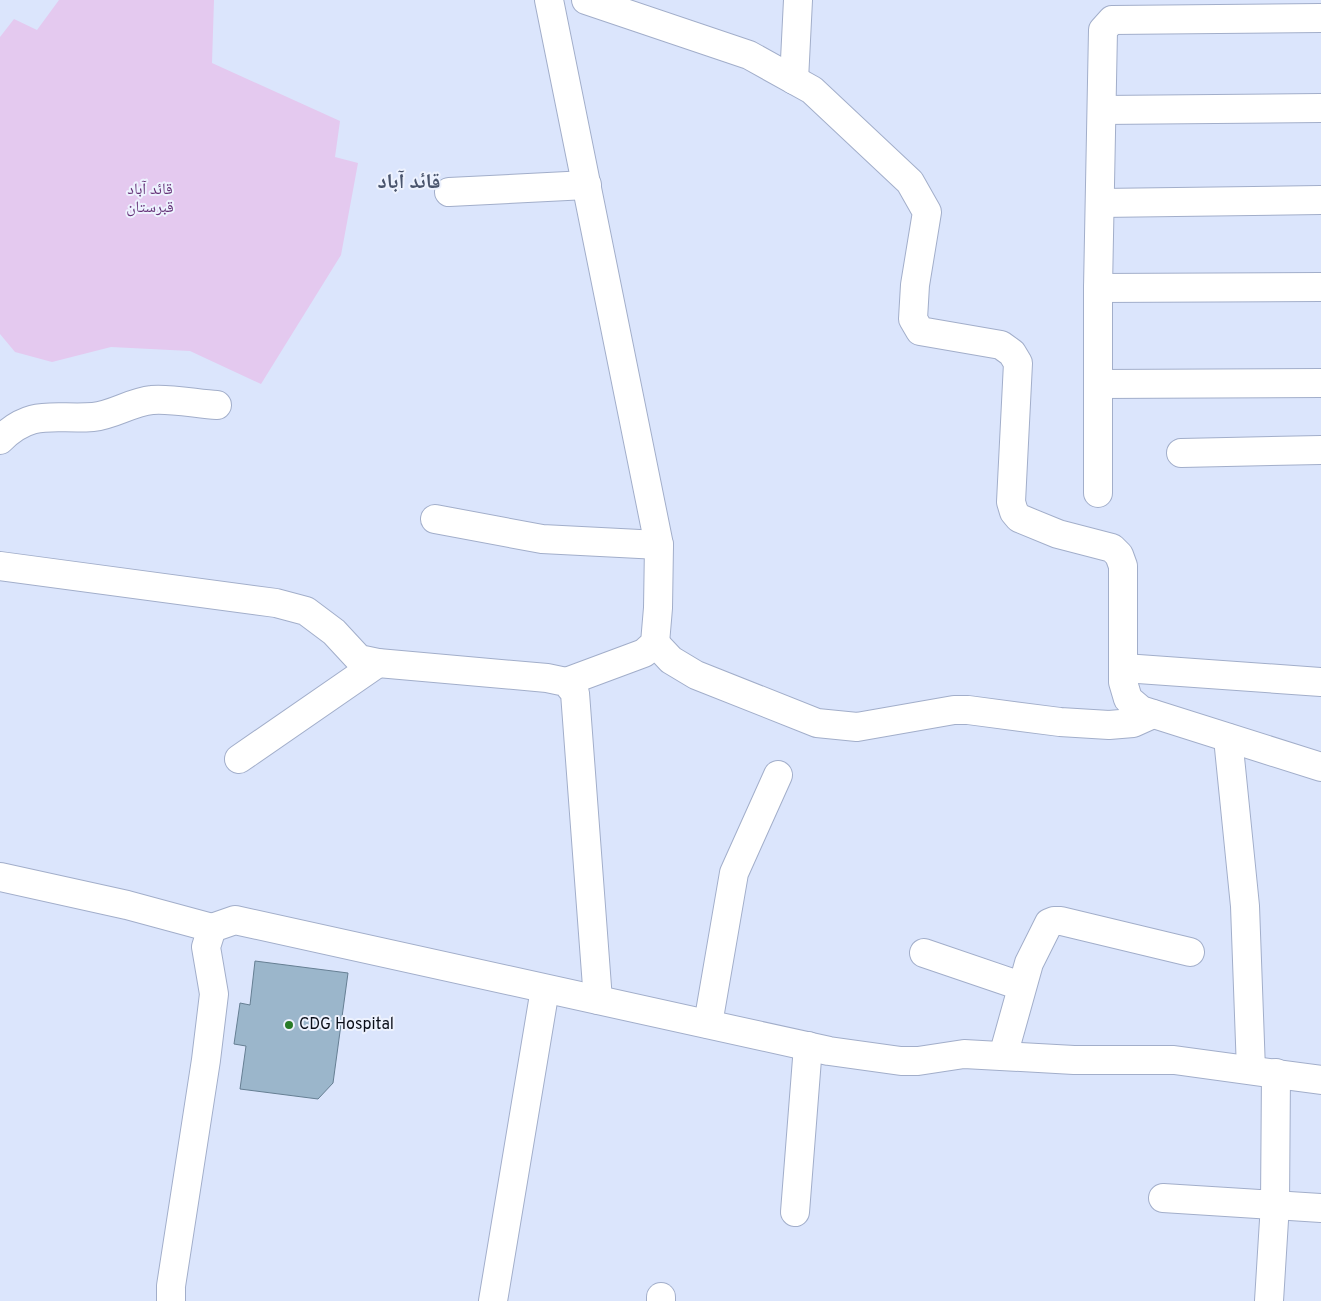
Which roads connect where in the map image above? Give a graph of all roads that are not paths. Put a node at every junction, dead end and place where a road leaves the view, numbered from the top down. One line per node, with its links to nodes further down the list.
1 (549, 0): 8 (street)
2 (586, 0): 5 (street)
3 (798, 0): 5 (street)
4 (1321, 18): 7 (street)
5 (794, 80): 26 (street)
6 (1321, 108): 7 (street)
7 (1102, 110): 11 (street)
8 (587, 185): 9 (street); 22 (street)
9 (449, 192)
10 (1321, 200): 11 (street)
11 (1100, 203): 12 (street)
12 (1098, 288): 13 (street); 15 (street)
13 (1321, 288)
14 (1321, 383): 15 (street)
15 (1098, 384): 20 (street)
16 (217, 405): 17 (street)
17 (0, 440)
18 (1321, 450): 19 (street)
19 (1180, 453)
20 (1098, 493)
21 (435, 520): 22 (street)
22 (659, 545): 24 (street)
23 (0, 566): 25 (street)
24 (655, 643): 27 (street); 29 (street)
25 (378, 663): 27 (street); 31 (street)
26 (1124, 668): 28 (street); 29 (street)
27 (566, 682): 40 (street)
28 (1321, 682)
29 (1153, 714): 30 (street)
30 (1228, 738): 32 (street); 44 (street)
31 (239, 759)
32 (1321, 768)
33 (778, 775): 41 (street)
34 (0, 877): 35 (street)
35 (212, 928): 39 (street); 50 (street)
36 (1190, 952): 38 (street)
37 (924, 953): 38 (street)
38 (1021, 986): 43 (street)
39 (545, 989): 40 (street); 51 (street)
40 (598, 1000): 41 (street)
41 (708, 1024): 42 (street)
42 (808, 1046): 43 (street); 49 (street)
43 (1003, 1056): 44 (street)
44 (1264, 1072): 45 (street); 47 (street)
45 (1321, 1080)
46 (1163, 1198): 47 (street)
47 (1275, 1204): 48 (street); 52 (street)
48 (1321, 1208)
49 (794, 1212)
50 (171, 1301)
51 (493, 1301)
52 (1269, 1301)

